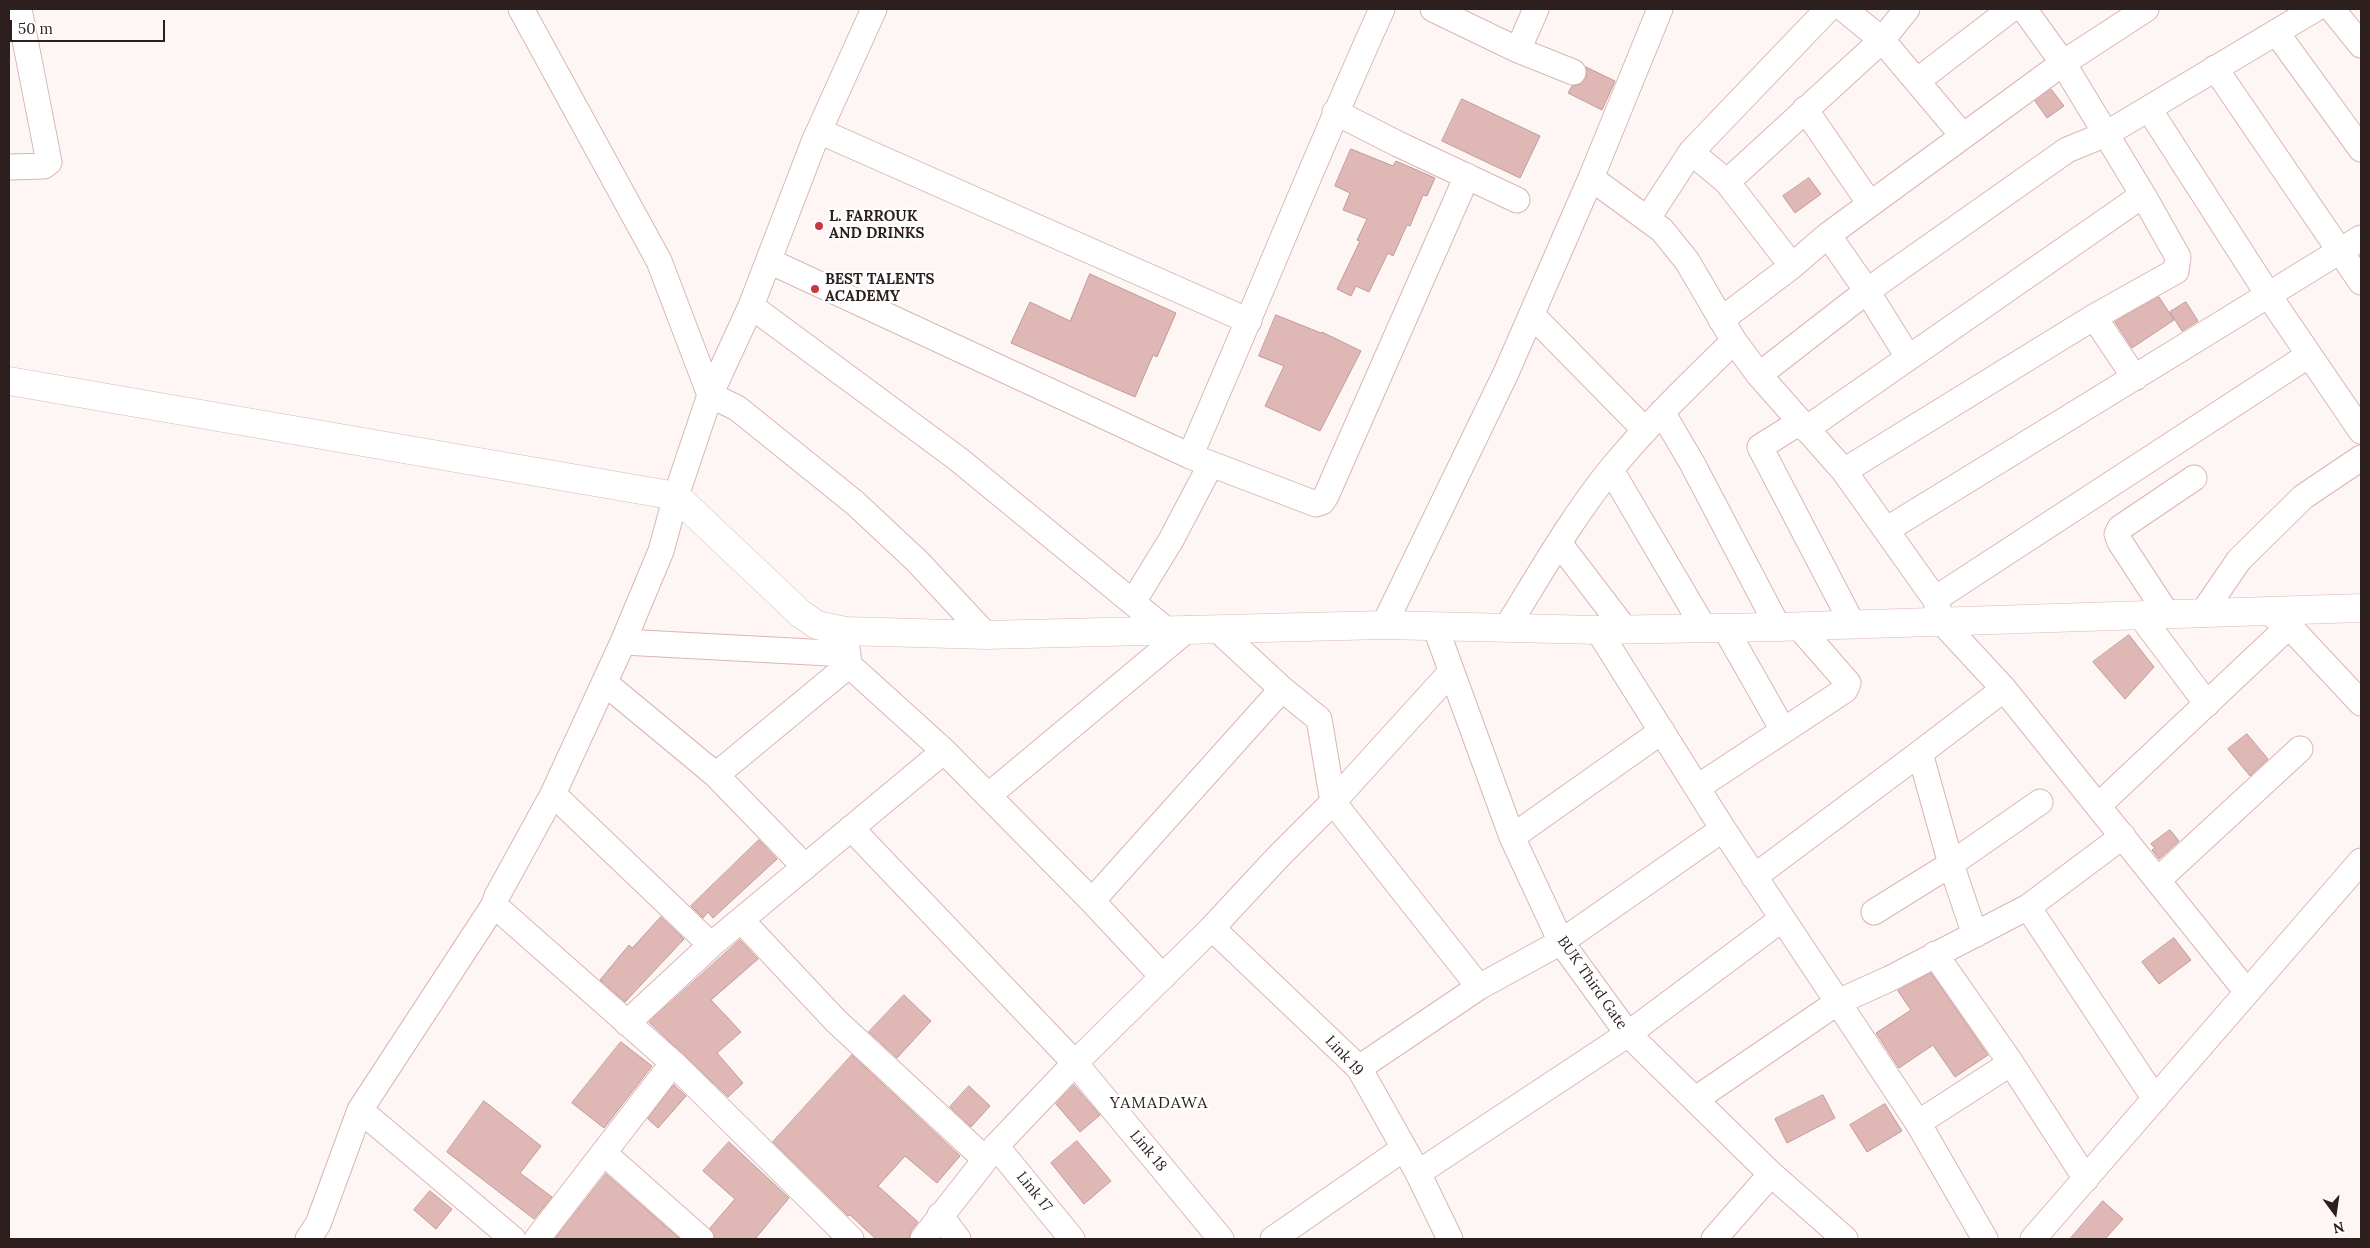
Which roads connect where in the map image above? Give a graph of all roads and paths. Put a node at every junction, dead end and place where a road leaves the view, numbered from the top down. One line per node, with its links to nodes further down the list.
1 (18, 9): 32 (street)
2 (521, 9): 59 (street)
3 (874, 9): 27 (street)
4 (1382, 9): 26 (street)
5 (1432, 9): 19 (street)
6 (1536, 9): 19 (street)
7 (1660, 9): 34 (street)
8 (1828, 9): 31 (street)
9 (1844, 9): 17 (street)
10 (1907, 9): 17 (street)
11 (2011, 9): 23 (street)
12 (2024, 9): 20 (street)
13 (2146, 9): 20 (street)
14 (2315, 9): 16 (street)
15 (2332, 9): 18 (street)
16 (2276, 32): 21 (street); 30 (street)
17 (1882, 40): 23 (street); 25 (street)
18 (2361, 45)
19 (1518, 50): 22 (street)
20 (2063, 63): 28 (street); 29 (street)
21 (2215, 68): 24 (street); 42 (street)
22 (1573, 72)
23 (1917, 81): 29 (street)
24 (2149, 109): 28 (street); 47 (street)
25 (1805, 110): 35 (street); 38 (street)
26 (1336, 112): 33 (street); 52 (street)
27 (819, 131): 43 (street); 52 (street)
28 (2106, 134): 36 (street); 46 (street)
29 (1963, 136): 38 (street)
30 (2361, 149)
31 (1691, 152): 35 (street); 39 (street)
32 (9, 167)
33 (1467, 176): 37 (street); 65 (street)
34 (1591, 178): 39 (street); 49 (street)
35 (1726, 182): 44 (street)
36 (2143, 196): 50 (street); 55 (street)
37 (1517, 200)
38 (1870, 204): 40 (street)
39 (1648, 218): 51 (street)
40 (1828, 235): 44 (street); 46 (street)
41 (2361, 238): 42 (street)
42 (2340, 251): 45 (street); 47 (street)
43 (769, 261): 48 (street); 65 (street)
44 (1792, 266): 51 (street)
45 (2361, 282)
46 (1867, 291): 55 (street); 56 (street)
47 (2269, 296): 54 (street); 57 (street)
48 (751, 306): 59 (street); 72 (street)
49 (1532, 315): 62 (street); 79 (street)
50 (2094, 317): 57 (street); 67 (street)
51 (1721, 320): 53 (street)
52 (1249, 322): 65 (street)
53 (1734, 342): 56 (street); 60 (street)
54 (2309, 355): 63 (street); 74 (street)
55 (1908, 357): 61 (street)
56 (1759, 375): 61 (street)
57 (2135, 378): 70 (street)
58 (9, 381): 69 (street)
59 (710, 395): 69 (street); 89 (street)
60 (1662, 412): 62 (street); 84 (street)
61 (1803, 425): 67 (street); 80 (street)
62 (1644, 430): 66 (street)
63 (2361, 431)
64 (2361, 458): 77 (street)
65 (1200, 460): 72 (street)
66 (1611, 470): 71 (street); 85 (street)
67 (1844, 471): 70 (street)
68 (2194, 478): 76 (street)
69 (676, 496): 90 (street); 91 (street)
70 (1886, 530): 74 (street)
71 (1559, 543): 83 (street); 88 (street)
72 (1133, 602): 86 (street)
73 (2361, 608): 75 (street)
74 (1939, 611): 78 (street); 80 (street); 95 (street)
75 (2267, 612): 77 (street); 82 (street)
76 (2167, 614): 77 (street); 78 (street)
77 (2202, 614)
78 (2140, 615): 97 (street)
79 (1384, 625): 81 (street); 87 (street)
80 (1853, 625): 84 (street)
81 (1435, 626): 83 (street); 92 (street, BUK Third Gate)
82 (2289, 626): 96 (street); 97 (street)
83 (1507, 627): 88 (street)
84 (1789, 627): 85 (street); 98 (street)
85 (1714, 628): 88 (street); 98 (street)
86 (1177, 629): 87 (street); 89 (street); 106 (street)
87 (1217, 629): 94 (street)
88 (1611, 629): 99 (street)
89 (986, 635): 91 (street)
90 (623, 642): 91 (street); 93 (street)
91 (847, 650): 101 (street); 103 (street)
92 (1451, 672): 107 (street); 113 (street, BUK Third Gate)
93 (605, 683): 103 (street); 105 (street)
94 (1282, 689): 107 (street); 119 (street)
95 (2004, 689): 102 (street); 109 (street)
96 (2361, 703)
97 (2207, 704): 109 (street)
98 (1783, 730): 104 (street)
99 (1662, 731): 104 (street); 113 (street)
100 (2300, 749): 118 (street)
101 (944, 751): 106 (street); 110 (street)
102 (1920, 753): 115 (street); 117 (street)
103 (716, 775): 116 (street)
104 (1698, 787): 111 (street)
105 (554, 794): 120 (street); 128 (street)
106 (989, 795): 119 (street)
107 (1333, 802): 125 (street); 131 (street)
108 (2040, 802): 115 (street)
109 (2098, 806): 112 (street)
110 (851, 828): 116 (street); 137 (street, Link 18)
111 (1723, 829): 117 (street); 127 (street)
112 (2123, 836): 118 (street); 121 (street)
113 (1512, 837): 127 (street, BUK Third Gate)
114 (2361, 860): 132 (street)
115 (1951, 864): 122 (street); 126 (street)
116 (804, 867): 124 (street)
117 (1754, 877): 123 (street)
118 (2158, 880): 132 (street)
119 (1092, 901): 130 (street)
120 (494, 906): 134 (street); 142 (street)
121 (2028, 907): 126 (street); 141 (street)
122 (1874, 912)
123 (1782, 919): 133 (street); 135 (street)
124 (742, 921): 128 (street); 145 (street, Link 17)
125 (1212, 928): 130 (street); 139 (street, Link 19)
126 (1975, 935): 129 (street)
127 (1562, 942): 131 (street); 135 (street, BUK Third Gate)
128 (711, 945): 134 (street)
129 (1935, 954): 133 (street); 138 (street)
130 (1162, 977): 137 (street)
131 (1479, 987): 139 (street)
132 (2248, 992): 141 (street)
133 (1838, 1002): 140 (street); 143 (street)
134 (627, 1023): 136 (street)
135 (1628, 1034): 140 (street, BUK Third Gate); 147 (street)
136 (673, 1063): 146 (street); 155 (street)
137 (1074, 1063): 145 (street); 159 (street, Link 18)
138 (2011, 1063): 143 (street); 149 (street)
139 (1359, 1068): 144 (street, Link 19)
140 (1696, 1099): 148 (street, BUK Third Gate)
141 (2156, 1099): 149 (street)
142 (360, 1110): 151 (street); 152 (street)
143 (1918, 1124): 164 (street)
144 (1403, 1149): 147 (street, Link 19); 160 (street)
145 (991, 1152): 150 (street); 158 (street, Link 17)
146 (605, 1154): 153 (street); 154 (street)
147 (1418, 1173): 161 (street, Link 19)
148 (1771, 1174): 162 (street); 163 (street, BUK Third Gate)
149 (2086, 1179): 165 (street)
150 (940, 1215): 156 (street); 157 (street)
151 (321, 1234)
152 (514, 1239)
153 (537, 1239)
154 (701, 1239)
155 (851, 1239)
156 (923, 1239)
157 (958, 1239)
158 (1072, 1239)
159 (1221, 1239)
160 (1273, 1239)
161 (1450, 1239)
162 (1714, 1239)
163 (1844, 1239)
164 (1985, 1239)
165 (2033, 1239)

